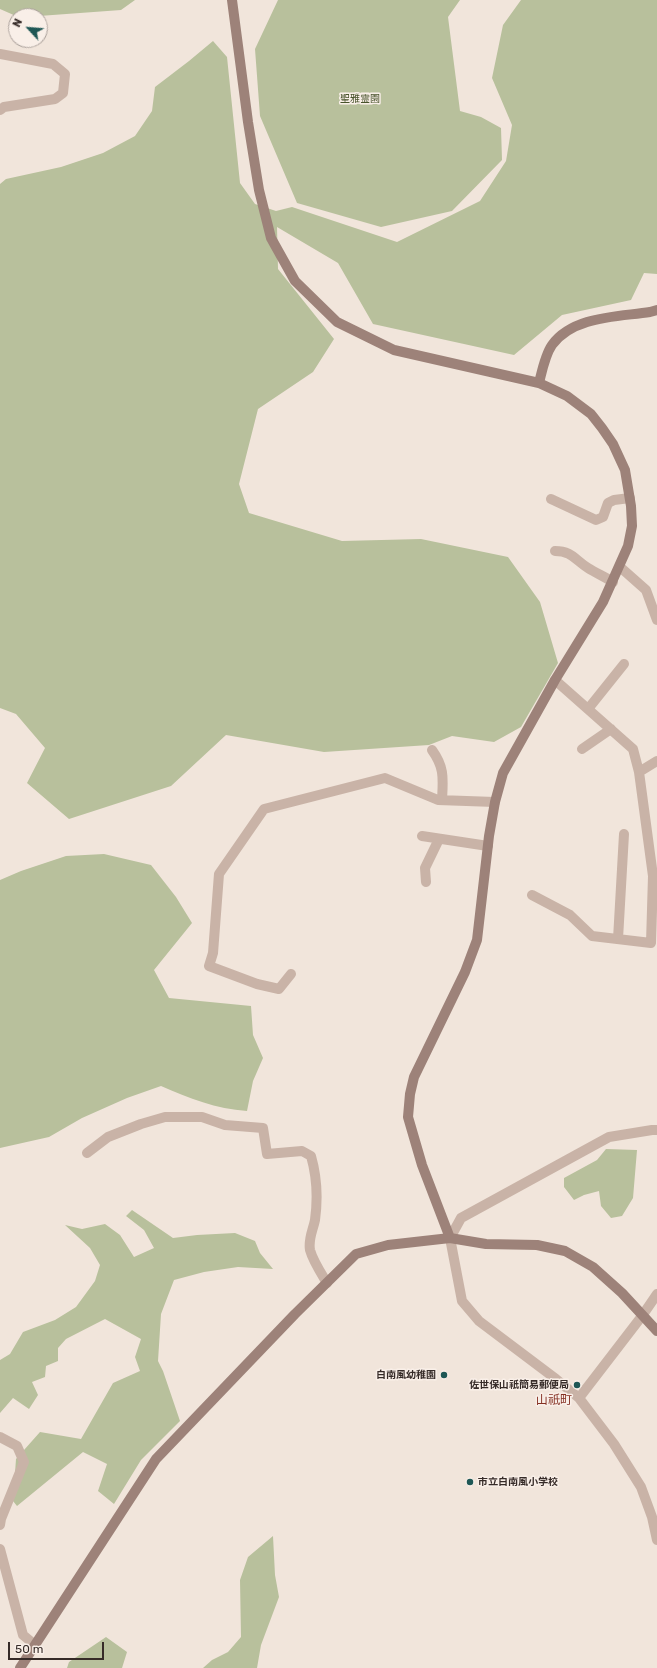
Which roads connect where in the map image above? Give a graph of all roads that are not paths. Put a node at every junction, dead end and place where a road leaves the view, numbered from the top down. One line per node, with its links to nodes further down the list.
1 (232, 0): 5 (street)
2 (0, 54): 3 (street)
3 (0, 110)
4 (657, 310): 5 (street)
5 (539, 383): 6 (street)
6 (630, 498): 7 (street); 9 (street)
7 (551, 499)
8 (556, 551): 10 (street)
9 (620, 567): 10 (street); 11 (street)
10 (613, 582): 13 (street)
11 (657, 620)
12 (624, 664): 14 (street)
13 (555, 680): 14 (street); 21 (street)
14 (588, 709): 15 (street)
15 (611, 729): 16 (street); 19 (street)
16 (582, 749)
17 (432, 750): 20 (street)
18 (657, 761): 19 (street)
19 (639, 772): 28 (street)
20 (442, 800): 21 (street); 29 (street)
21 (494, 802): 25 (street)
22 (624, 834): 28 (street)
23 (422, 836): 24 (street)
24 (440, 839): 25 (street); 26 (street)
25 (488, 846): 32 (street)
26 (426, 882)
27 (532, 895): 28 (street)
28 (618, 939)
29 (291, 974)
30 (657, 1130): 32 (street)
31 (87, 1153): 33 (street)
32 (450, 1238): 33 (street); 35 (street); 37 (street)
33 (327, 1283): 42 (street)
34 (657, 1294): 35 (street)
35 (642, 1316): 36 (street); 37 (street)
36 (657, 1331)
37 (579, 1398): 40 (street)
38 (0, 1437): 39 (street)
39 (0, 1525)
40 (657, 1540)
41 (0, 1548): 42 (street)
42 (35, 1645): 43 (street)
43 (24, 1665)

